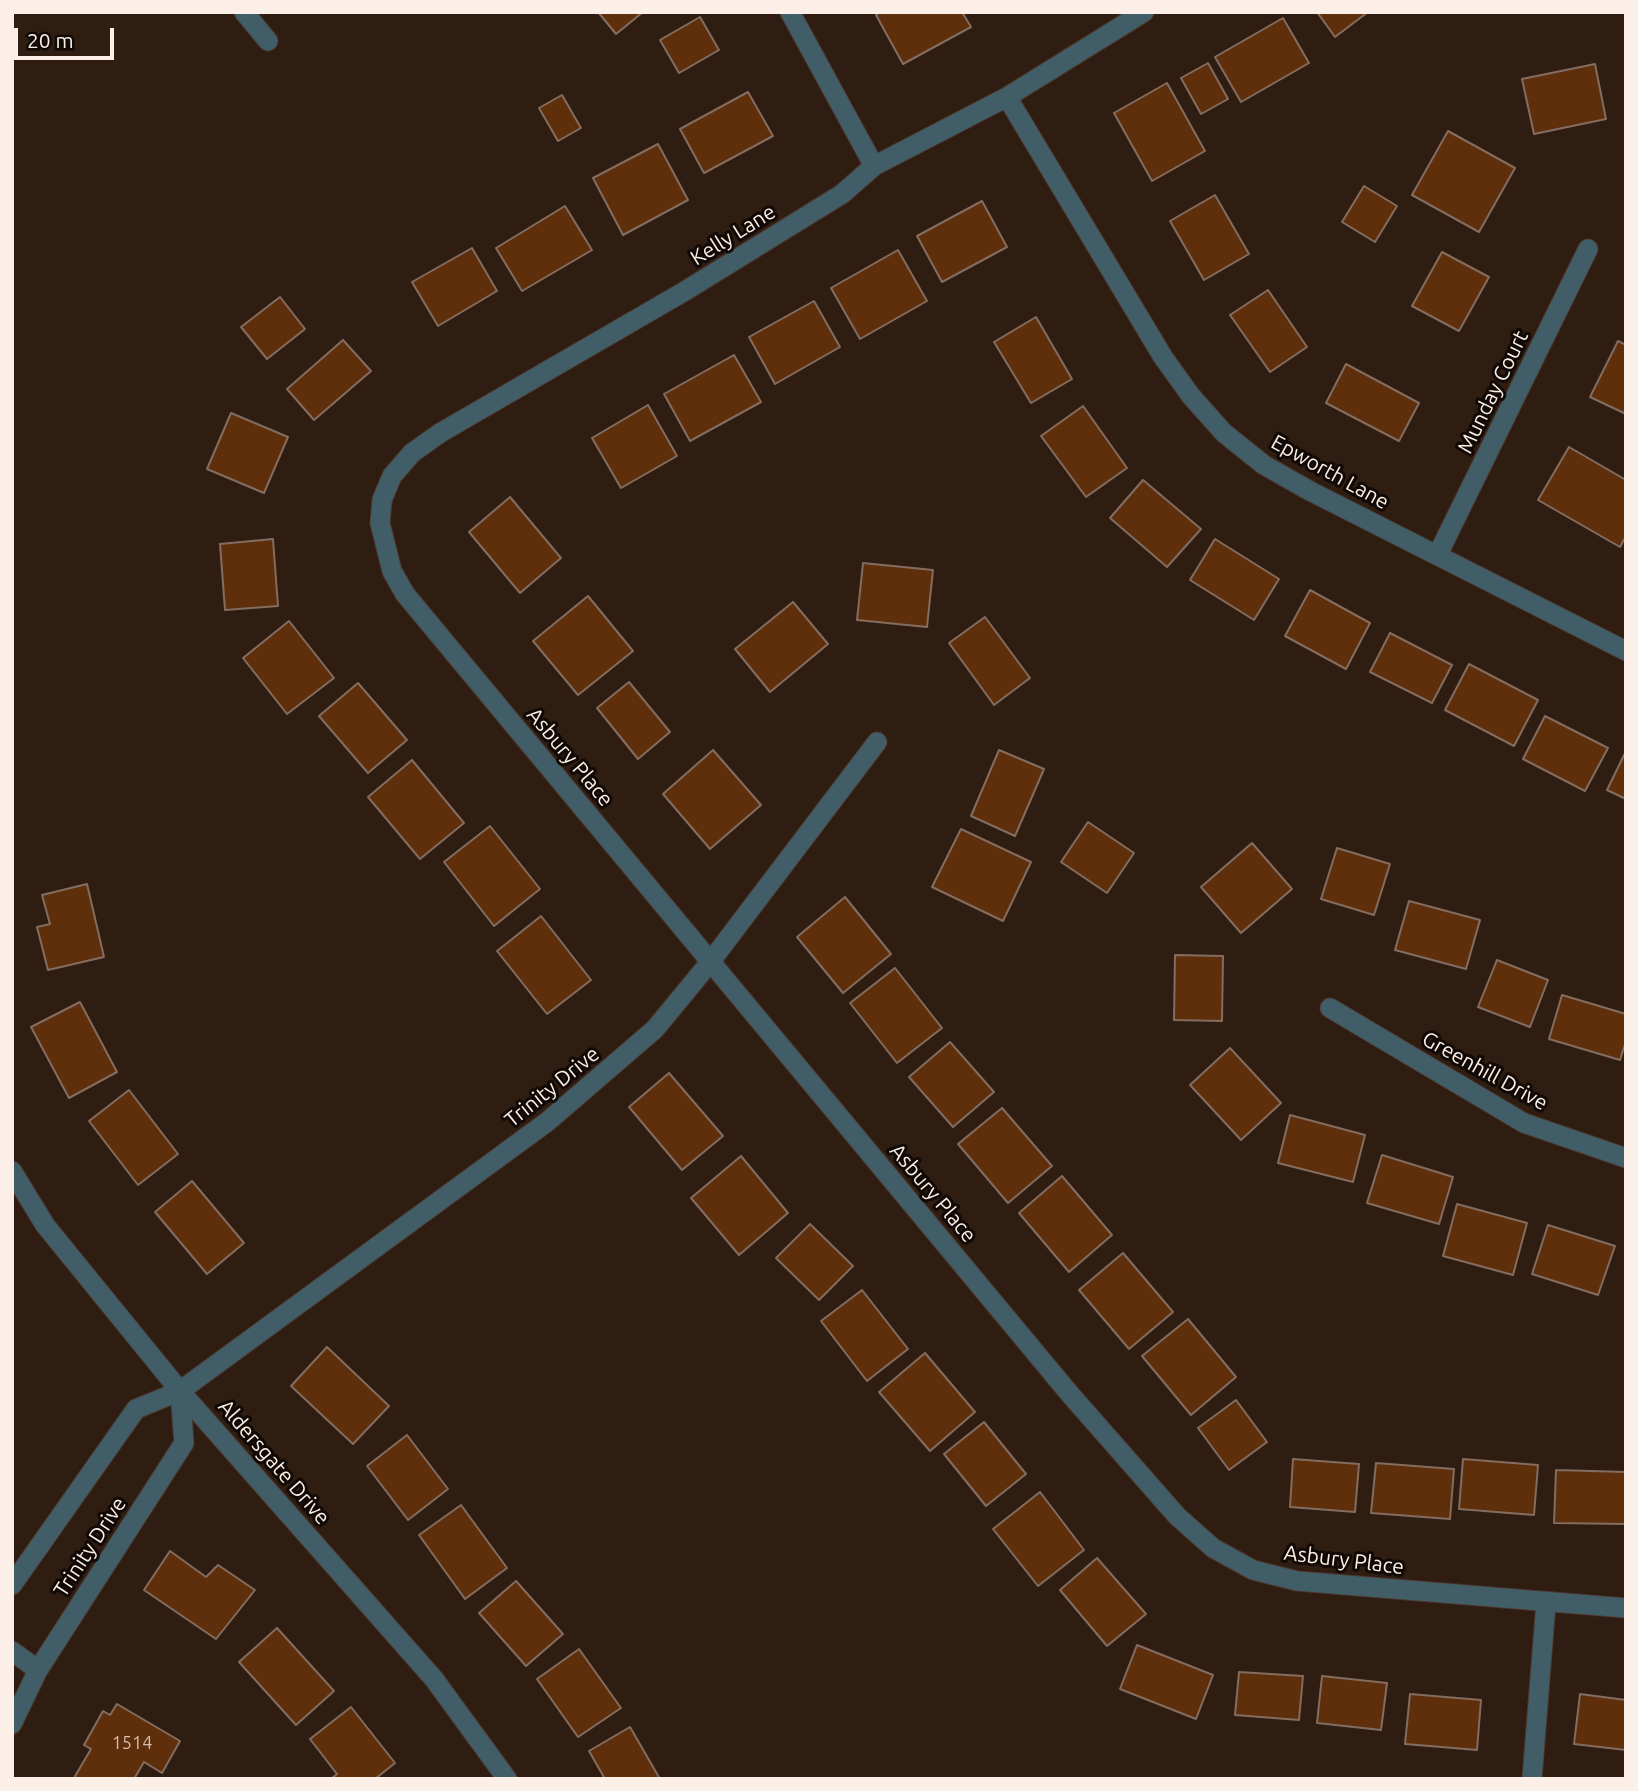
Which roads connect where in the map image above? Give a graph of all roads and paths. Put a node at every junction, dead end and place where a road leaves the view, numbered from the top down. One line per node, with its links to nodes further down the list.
1 (244, 12): 4 (street)
2 (790, 12): 6 (street)
3 (1143, 12): 5 (street, Kelly Lane)
4 (268, 41)
5 (1007, 97): 6 (street, Kelly Lane); 9 (street, Epworth Lane)
6 (874, 166): 8 (street, Kelly Lane)
7 (1588, 250): 9 (street, Munday Court)
8 (380, 523): 12 (street, Asbury Place)
9 (1438, 554): 10 (street, Epworth Lane)
10 (1626, 651)
11 (877, 742): 12 (street, Trinity Drive)
12 (711, 961): 16 (street, Trinity Drive); 18 (street, Asbury Place)
13 (1330, 1008): 14 (street, Greenhill Drive)
14 (1626, 1158)
15 (12, 1171): 16 (street, Aldersgate Drive)
16 (180, 1391): 17 (street, Trinity Drive); 21 (street, Trinity Drive); 23 (street, Aldersgate Drive)
17 (12, 1585)
18 (1546, 1603): 19 (street, Asbury Place); 24 (street)
19 (1626, 1608)
20 (12, 1651): 21 (street)
21 (38, 1670): 22 (street, Trinity Drive)
22 (12, 1724)
23 (507, 1779)
24 (1532, 1779)

